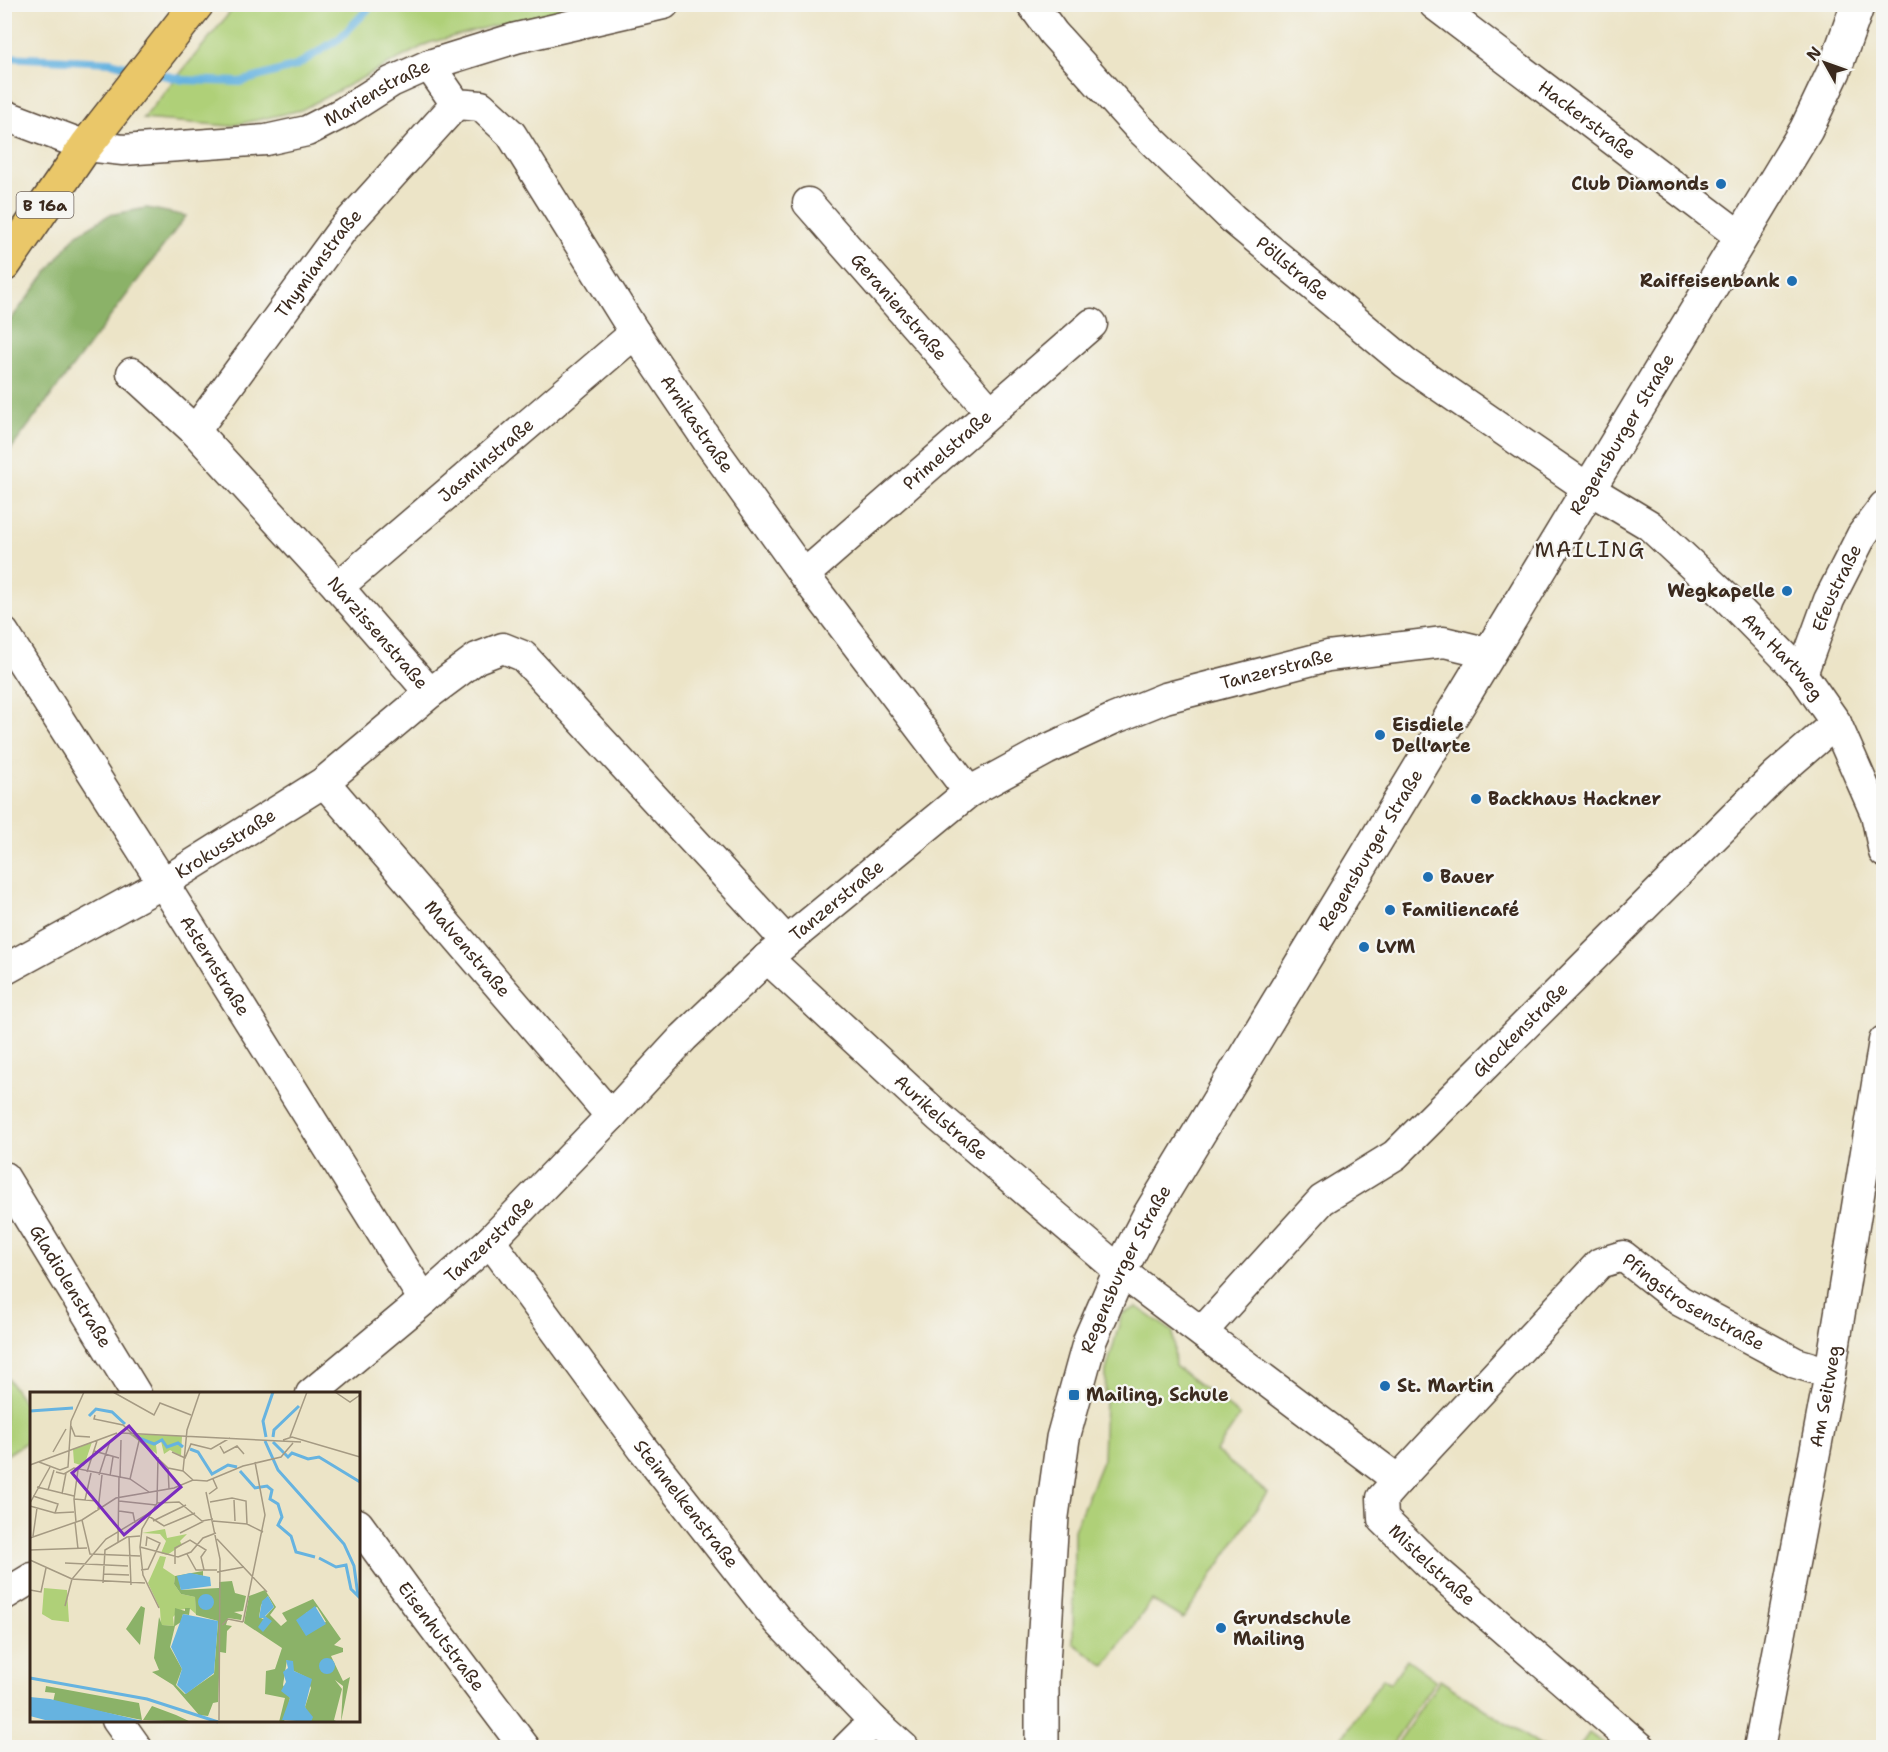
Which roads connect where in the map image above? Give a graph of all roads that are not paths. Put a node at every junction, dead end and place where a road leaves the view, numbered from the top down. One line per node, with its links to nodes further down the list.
1 (197, 4): 9 (main road, B 16a)
2 (664, 4): 6 (street, Marienstraße)
3 (1032, 4): 18 (street, Pöllstraße)
4 (1434, 4): 11 (street, Hackerstraße)
5 (1858, 4): 11 (street, Regensburger Straße)
6 (429, 65): 7 (street); 9 (street, Marienstraße)
7 (456, 104): 14 (street, Arnikastraße); 17 (street, Thymianstraße)
8 (4, 115): 9 (street, Marienstraße)
9 (86, 146): 12 (main road, B 16a)
10 (808, 203): 16 (street, Geranienstraße)
11 (1741, 237): 18 (street, Regensburger Straße)
12 (4, 265)
13 (1092, 324): 16 (street, Primelstraße)
14 (635, 333): 20 (street, Arnikastraße); 21 (street, Jasminstraße)
15 (132, 373): 17 (street, Narzissenstraße)
16 (990, 411): 20 (street, Primelstraße)
17 (195, 431): 21 (street, Narzissenstraße)
18 (1589, 489): 23 (street, Regensburger Straße); 24 (street, Am Hartweg)
19 (1884, 506): 24 (street, Efeustraße)
20 (804, 575): 28 (street, Arnikastraße)
21 (338, 587): 25 (street, Narzissenstraße)
22 (4, 633): 30 (street, Asternstraße)
23 (1490, 653): 28 (street, Tanzerstraße); 37 (street, Regensburger Straße)
24 (1802, 674): 26 (street, Am Hartweg)
25 (430, 693): 27 (street, Krokusstraße); 31 (street, Narzissenstraße)
26 (1836, 723): 29 (street, Am Hartweg); 39 (street, Glockenstraße)
27 (324, 782): 30 (street, Krokusstraße); 34 (street, Malvenstraße)
28 (969, 792): 31 (street, Tanzerstraße)
29 (1884, 852)
30 (164, 883): 32 (street, Krokusstraße); 38 (street, Asternstraße)
31 (776, 949): 34 (street, Tanzerstraße); 37 (street, Aurikelstraße)
32 (4, 970)
33 (1883, 1043): 40 (street, Am Seitweg)
34 (611, 1116): 36 (street, Tanzerstraße)
35 (4, 1177): 41 (street, Gladiolenstraße)
36 (490, 1241): 38 (street, Tanzerstraße); 45 (street, Steinnelkenstraße)
37 (1120, 1271): 39 (street); 51 (street, Regensburger Straße)
38 (424, 1300): 42 (street, Tanzerstraße)
39 (1202, 1332): 43 (street)
40 (1830, 1373): 43 (street, Pfingstrosenstraße); 53 (street, Am Seitweg)
41 (135, 1392)
42 (313, 1392)
43 (1398, 1480): 52 (street, Mistelstraße)
44 (360, 1527): 48 (street, Eisenhutstraße)
45 (874, 1721): 49 (street); 50 (street, Steinnelkenstraße)
46 (118, 1722): 47 (street)
47 (137, 1748)
48 (525, 1748)
49 (847, 1748)
50 (904, 1748)
51 (1042, 1748)
52 (1641, 1748)
53 (1759, 1748)

